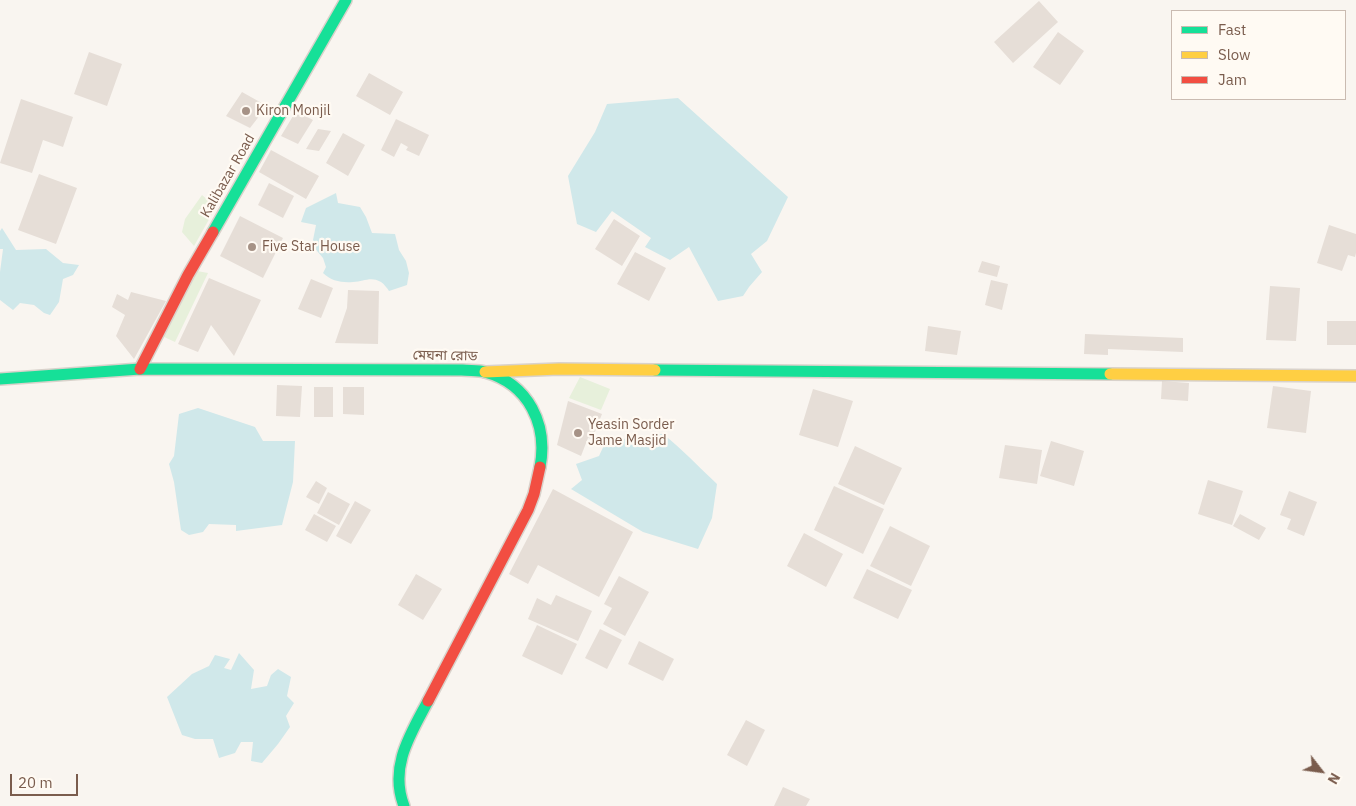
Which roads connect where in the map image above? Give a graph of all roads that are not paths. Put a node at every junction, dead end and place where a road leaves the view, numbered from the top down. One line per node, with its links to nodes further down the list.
1 (346, 0): 2 (street, Kalibazar Road)
2 (140, 370): 3 (street, মেঘনা রোড); 5 (street, মেঘনা রোড)
3 (485, 372): 4 (street); 6 (street, মেঘনা রোড)
4 (1356, 376)
5 (0, 379)
6 (404, 806)

